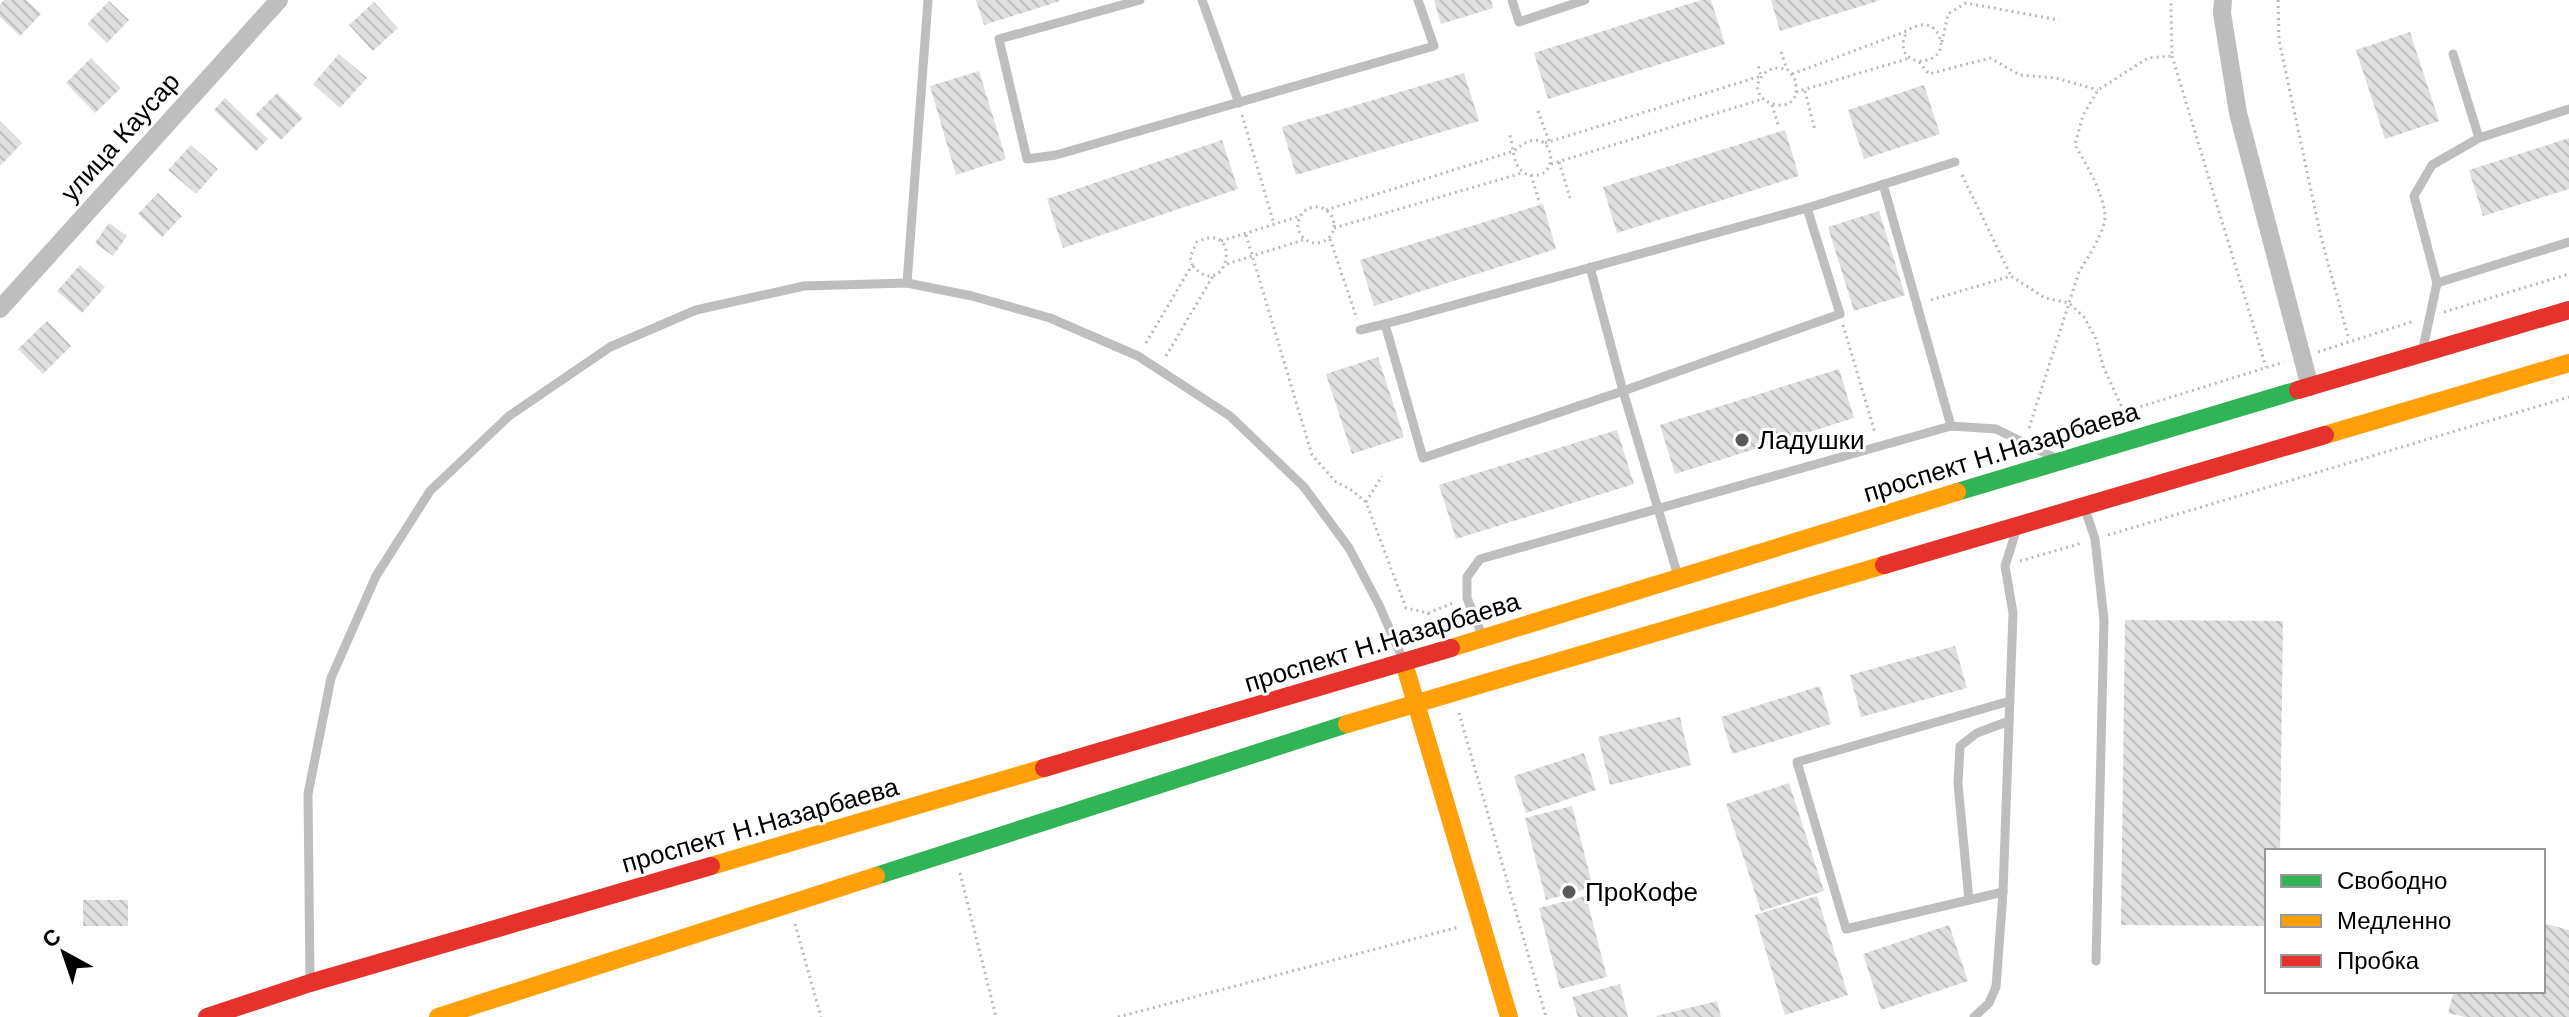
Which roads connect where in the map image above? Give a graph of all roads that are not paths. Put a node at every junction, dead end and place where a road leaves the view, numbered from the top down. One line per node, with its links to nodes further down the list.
1 (279, 0): 20 (street, улица Каусар)
2 (928, 0): 18 (lane)
3 (1140, 0): 10 (lane)
4 (1202, 0): 10 (lane)
5 (1418, 0): 10 (lane)
6 (1512, 0): 7 (lane)
7 (1585, 0)
8 (2223, 0): 26 (street)
9 (2453, 54): 12 (lane)
10 (1239, 103)
11 (2569, 109): 12 (lane)
12 (2479, 138): 19 (lane)
13 (1955, 162): 14 (lane)
14 (1883, 184): 15 (lane); 28 (lane)
15 (1807, 208): 17 (lane); 27 (lane)
16 (2569, 242): 19 (lane)
17 (1590, 267): 22 (lane); 27 (lane)
18 (907, 283): 35 (lane); 42 (lane)
19 (2437, 283): 24 (lane)
20 (0, 309)
21 (2569, 310): 24 (main road, проспект Н.Назарбаева)
22 (1385, 324): 23 (lane); 27 (lane)
23 (1360, 330)
24 (2422, 354): 26 (main road, проспект Н.Назарбаева)
25 (2569, 363): 30 (main road)
26 (2310, 387): 29 (main road, проспект Н.Назарбаева)
27 (1623, 391): 31 (lane)
28 (1951, 426): 29 (lane); 31 (lane)
29 (2059, 460): 33 (main road, проспект Н.Назарбаева)
30 (2084, 506): 32 (main road); 41 (lane)
31 (1658, 509): 33 (lane); 34 (lane)
32 (2017, 525): 36 (lane); 37 (main road)
33 (1679, 579): 34 (main road, проспект Н.Назарбаева)
34 (1483, 639): 35 (main road, проспект Н.Назарбаева)
35 (1404, 663): 37 (main road); 42 (main road, проспект Н.Назарбаева)
36 (2010, 701): 38 (lane); 40 (lane)
37 (1416, 702): 44 (main road); 45 (main road)
38 (2009, 721): 39 (lane); 40 (lane)
39 (2003, 892): 40 (lane); 46 (lane)
40 (1969, 900)
41 (2096, 961)
42 (310, 983): 43 (main road, проспект Н.Назарбаева)
43 (207, 1017)
44 (438, 1017)
45 (1509, 1017)
46 (1974, 1017)

